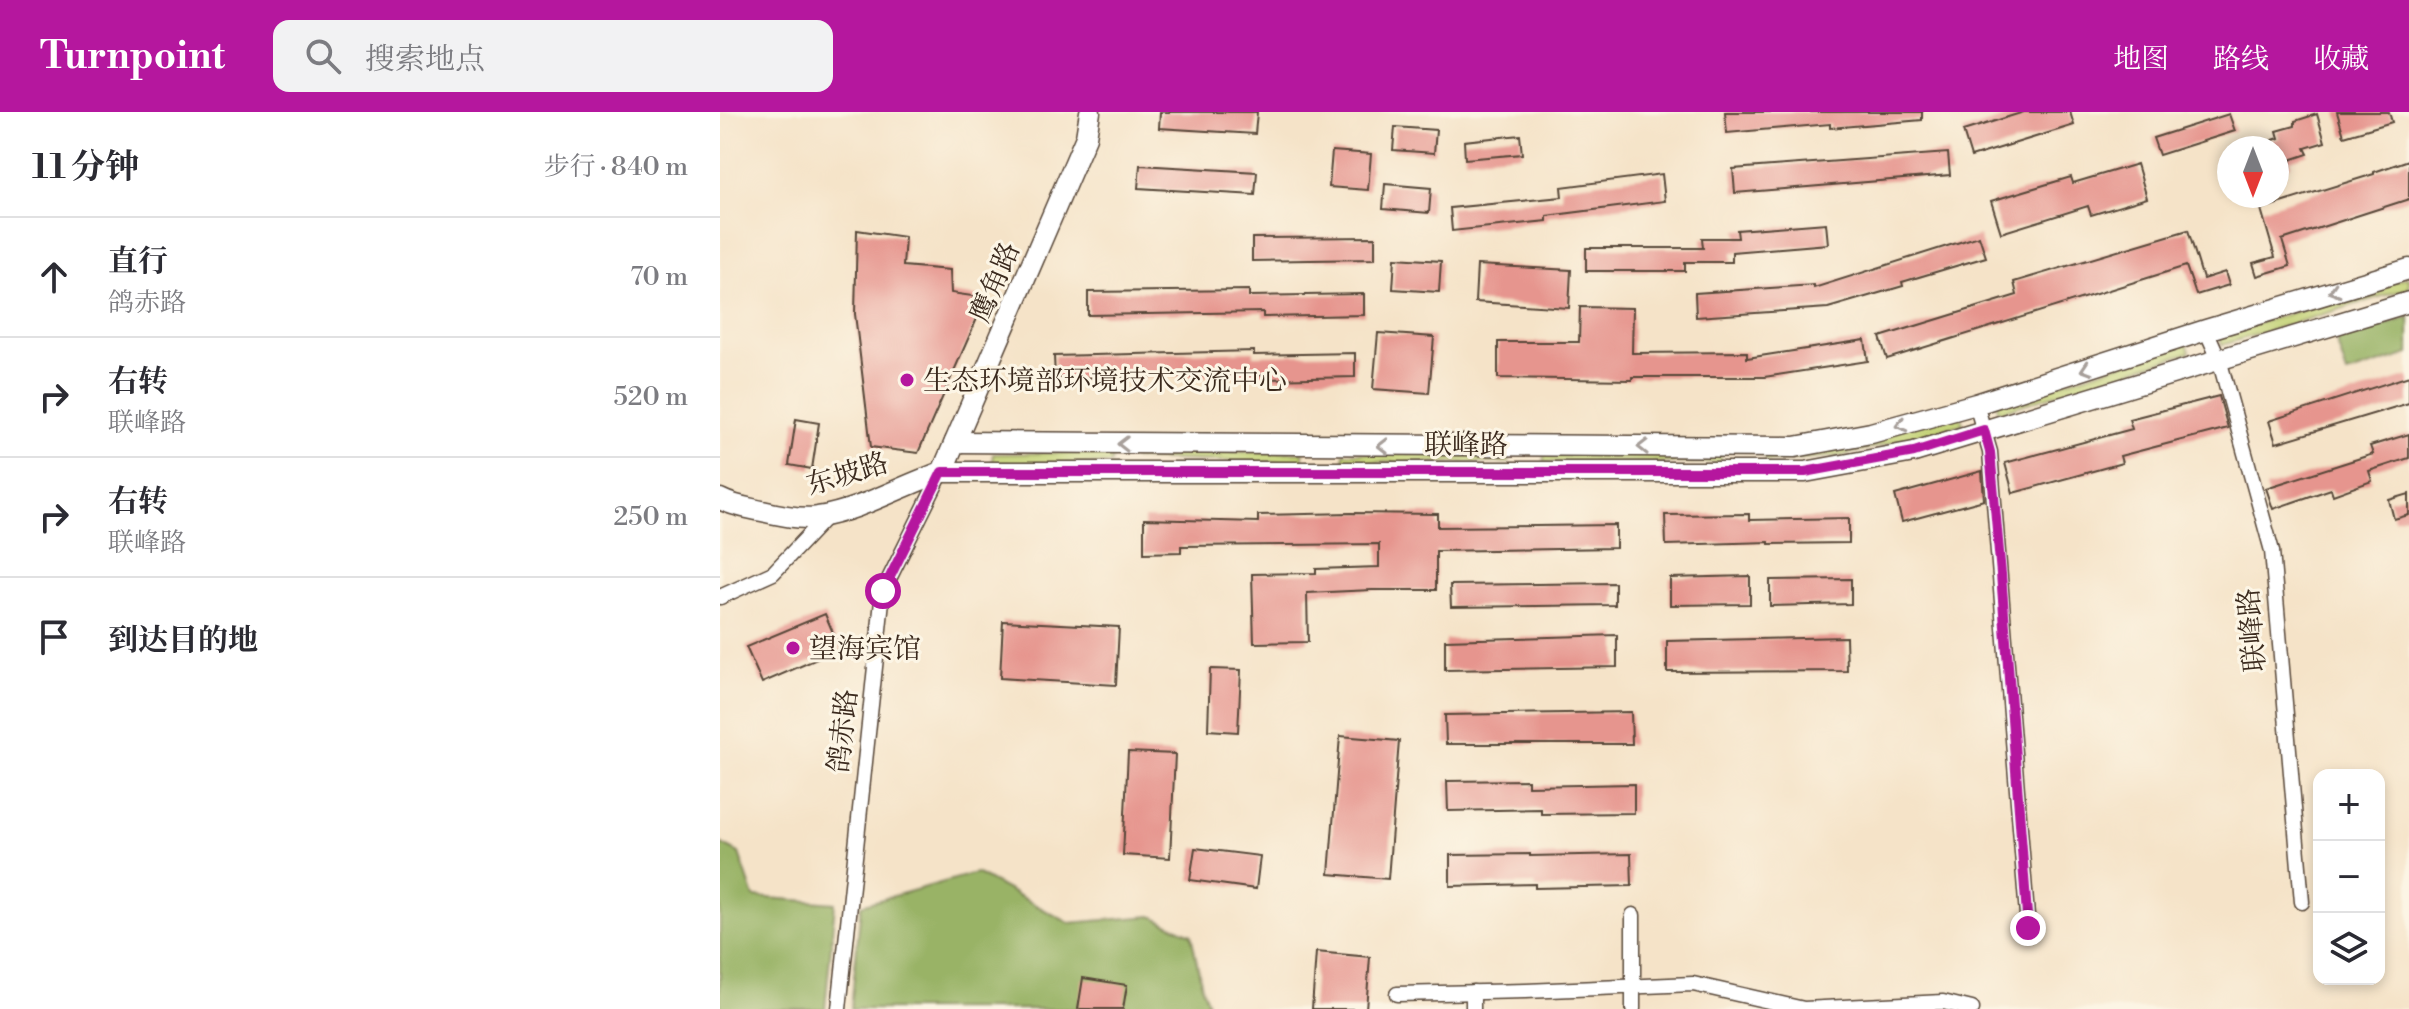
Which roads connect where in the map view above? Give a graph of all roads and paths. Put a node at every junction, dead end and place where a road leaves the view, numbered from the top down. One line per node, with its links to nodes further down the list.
1 (1090, 112): 8 (main road, 鹰角路)
2 (2409, 269): 4 (main road, 联峰路, one-way to 4)
3 (2409, 302): 5 (main road, 联峰路)
4 (2206, 330): 5 (street, 联峰路); 6 (main road, 联峰路, one-way to 6)
5 (2219, 359): 7 (main road, 联峰路); 13 (street, 联峰路)
6 (1976, 404): 7 (street); 8 (main road, 联峰路, one-way to 8)
7 (1984, 430): 9 (main road, 联峰路); 15 (street)
8 (955, 442): 9 (main road, 鹰角路)
9 (942, 472): 11 (main road, 东坡路); 19 (street, 鸽赤路)
10 (720, 499): 11 (main road, 东坡路)
11 (829, 514): 12 (street)
12 (720, 597)
13 (2302, 902)
14 (1633, 915): 16 (street)
15 (2028, 928)
16 (1633, 985): 17 (street); 21 (street); 22 (street)
17 (1473, 992): 18 (street); 20 (street)
18 (1397, 994)
19 (839, 1009)
20 (1473, 1009)
21 (1633, 1009)
22 (1972, 1009)

